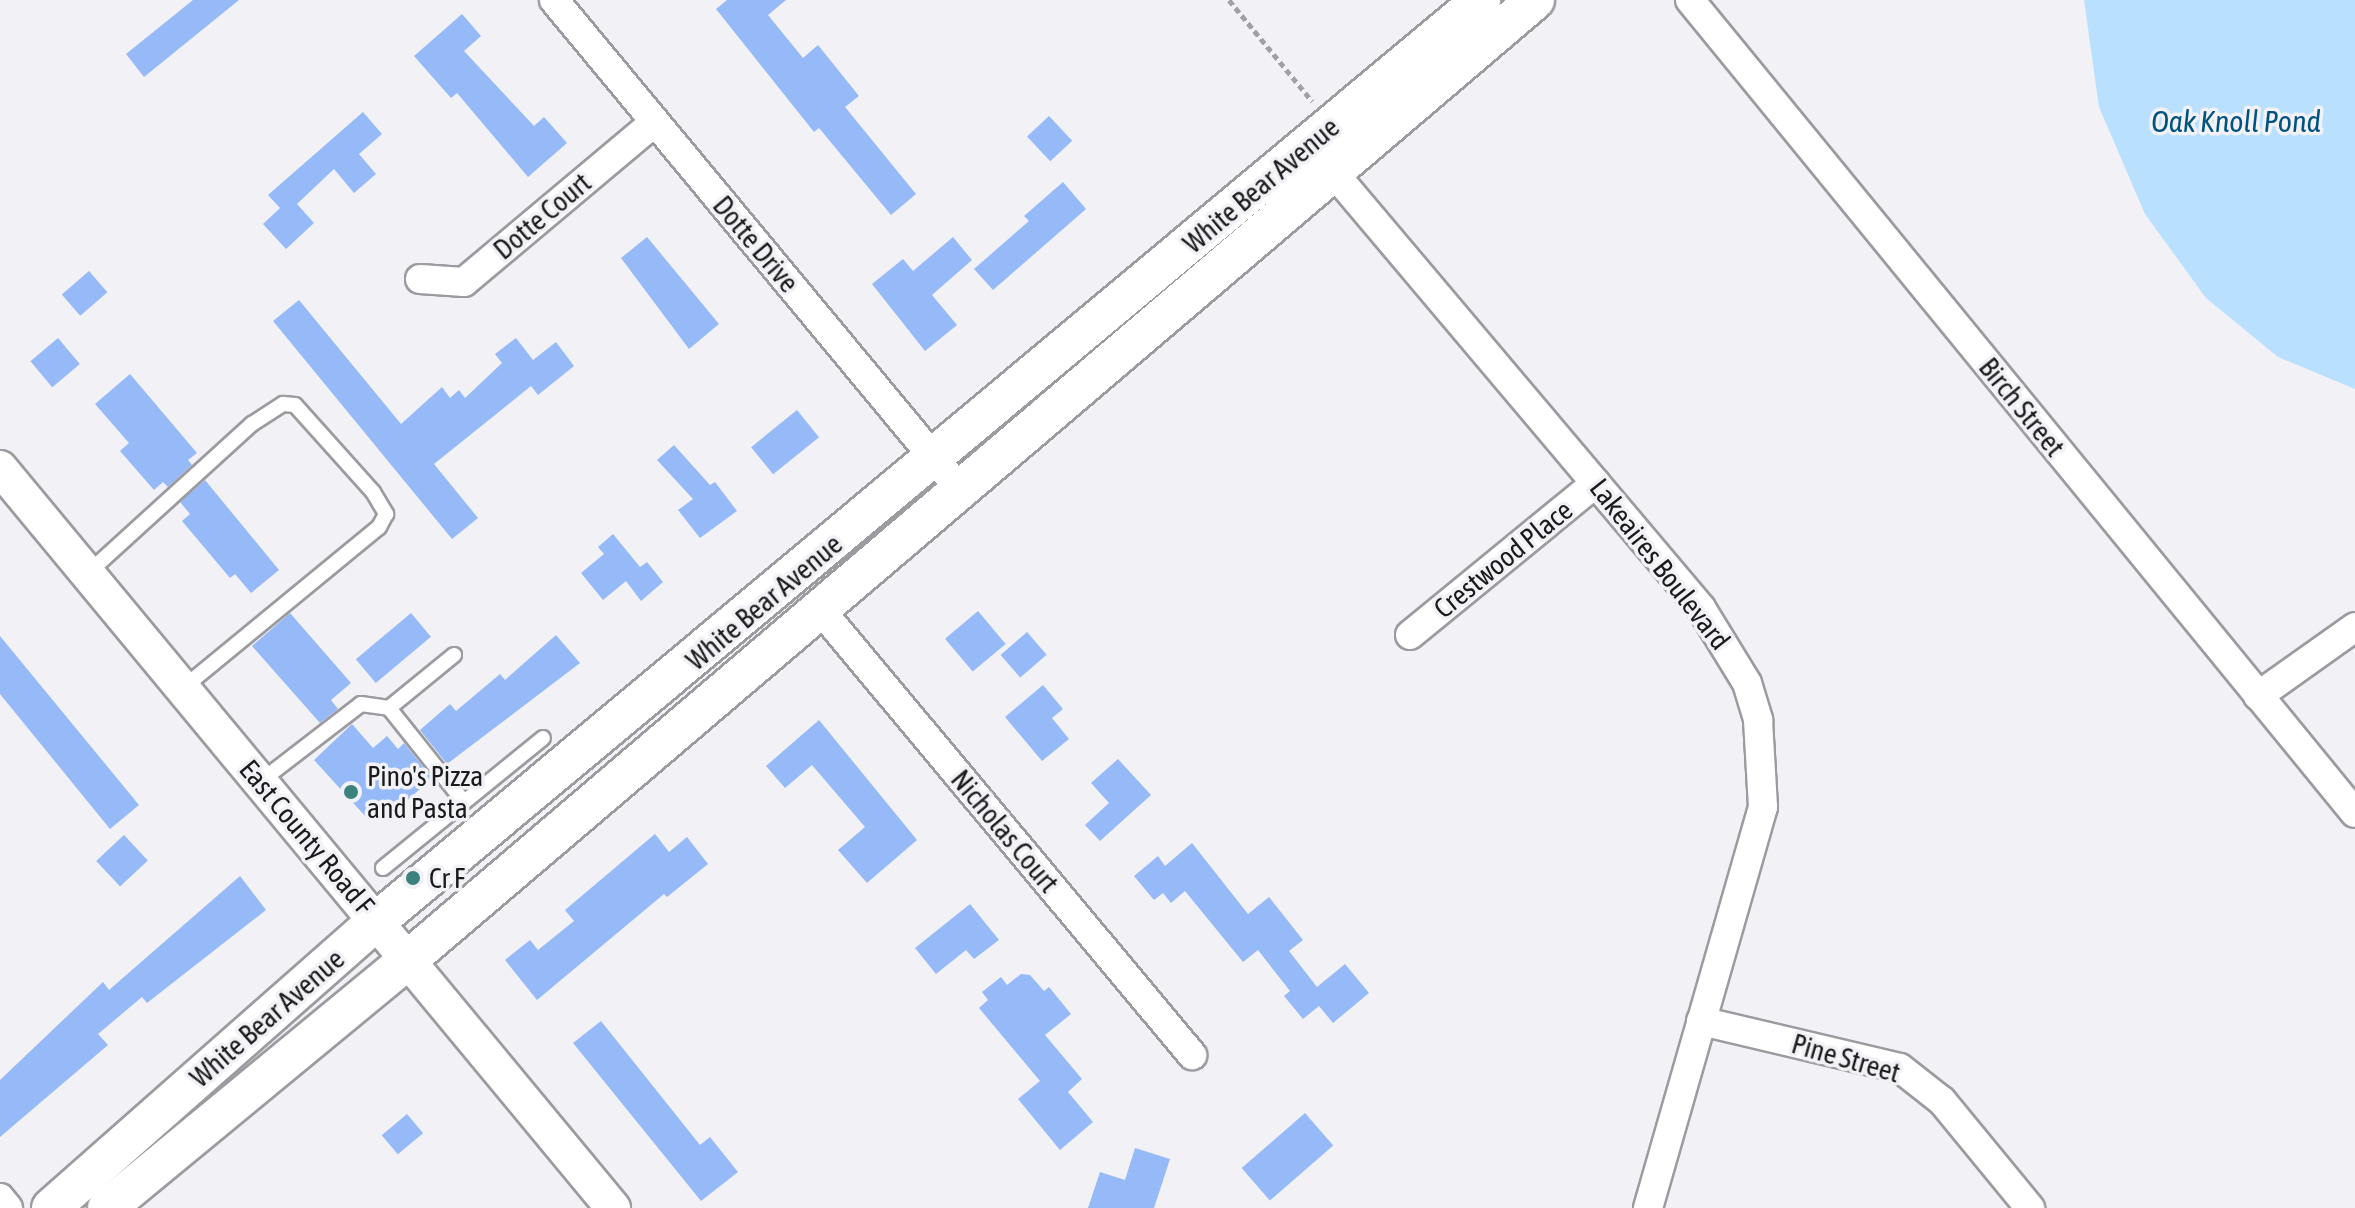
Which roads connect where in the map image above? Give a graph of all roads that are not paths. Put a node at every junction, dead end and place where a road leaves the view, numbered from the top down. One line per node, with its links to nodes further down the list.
1 (554, 0): 5 (street, Dotte Drive)
2 (1481, 0): 6 (main road, White Bear Avenue)
3 (1535, 0): 6 (main road, White Bear Avenue)
4 (1690, 0): 17 (street, Birch Street)
5 (655, 122): 7 (street, Dotte Court); 9 (street, Dotte Drive)
6 (1325, 147): 9 (main road, White Bear Avenue); 10 (street, Lakeaires Boulevard)
7 (420, 279)
8 (0, 468): 11 (street, East County Road F)
9 (947, 474): 12 (main road, White Bear Avenue); 24 (main road, White Bear Avenue)
10 (1596, 483): 14 (street, Crestwood Place); 26 (street, Lakeaires Boulevard)
11 (87, 573): 16 (street, East County Road F); 16 (lane)
12 (818, 607): 25 (main road, White Bear Avenue); 27 (street, Nicholas Court)
13 (2355, 627): 17 (street)
14 (1410, 635)
15 (454, 655): 18 (lane)
16 (183, 688): 20 (street, East County Road F)
17 (2258, 696): 22 (street, Birch Street)
18 (389, 708): 20 (lane); 21 (lane)
19 (543, 738): 21 (lane)
20 (261, 782): 24 (street, East County Road F)
21 (464, 802): 23 (lane)
22 (2355, 813)
23 (383, 868)
24 (377, 921): 25 (street, East County Road F); 30 (main road, White Bear Avenue)
25 (409, 959): 31 (main road, White Bear Avenue); 32 (street, East County Road F)
26 (1701, 1021): 33 (street, Lakeaires Boulevard); 34 (street, Pine Street)
27 (1192, 1055)
28 (0, 1198): 29 (street)
29 (8, 1208)
30 (51, 1208)
31 (107, 1208)
32 (613, 1208)
33 (1648, 1208)
34 (2030, 1208)

